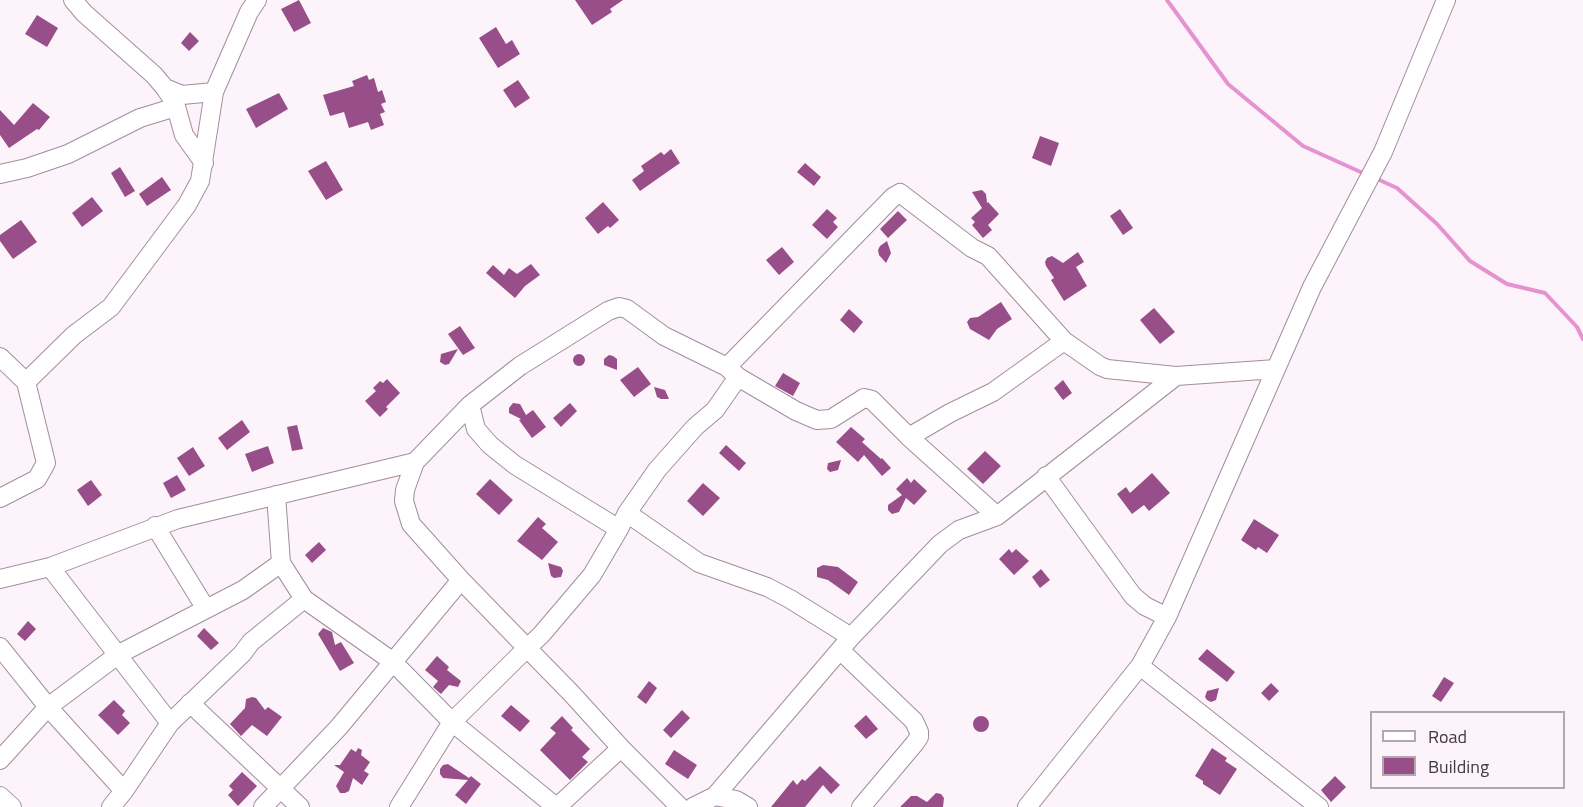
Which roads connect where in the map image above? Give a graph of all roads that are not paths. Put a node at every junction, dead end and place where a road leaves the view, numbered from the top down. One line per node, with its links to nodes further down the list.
1 (73, 0): 4 (street)
2 (257, 0): 5 (street)
3 (1446, 0): 11 (street)
4 (165, 88): 5 (street); 6 (street)
5 (214, 92): 7 (street)
6 (176, 107): 7 (street); 8 (street)
7 (204, 163): 14 (street)
8 (0, 174)
9 (1064, 341): 12 (street); 13 (street); 16 (street)
10 (0, 357): 14 (street)
11 (1276, 369): 13 (street); 30 (street)
12 (733, 372): 15 (street); 16 (street); 22 (street)
13 (1176, 376): 18 (street)
14 (26, 382): 20 (street)
15 (470, 405): 17 (street); 22 (street)
16 (909, 437): 21 (street)
17 (415, 462): 19 (street); 27 (street)
18 (1046, 476): 21 (street); 30 (street)
19 (276, 495): 23 (street); 24 (street)
20 (0, 498)
21 (997, 516): 31 (street)
22 (623, 521): 31 (street); 33 (street)
23 (155, 526): 25 (street); 29 (street)
24 (281, 563): 28 (street); 29 (street)
25 (50, 567): 26 (street); 34 (street)
26 (0, 579)
27 (461, 580): 33 (street); 35 (street)
28 (304, 599): 35 (street); 37 (street)
29 (206, 609): 34 (street)
30 (1167, 617): 36 (street)
31 (846, 644): 46 (street); 57 (street)
32 (0, 647): 38 (street)
33 (526, 648): 39 (street); 41 (street)
34 (118, 654): 38 (street); 40 (street)
35 (392, 661): 39 (street); 43 (street)
36 (1140, 666): 47 (street); 58 (street)
37 (190, 703): 40 (street); 43 (street)
38 (48, 707): 42 (street); 44 (street)
39 (452, 722): 52 (street); 53 (street)
40 (170, 723): 44 (street)
41 (621, 748): 53 (street); 54 (street)
42 (0, 760)
43 (280, 788): 50 (street); 51 (street)
44 (124, 791): 49 (street)
45 (0, 796): 48 (street)
46 (715, 796): 55 (street); 56 (street)
47 (1036, 804)
48 (12, 807)
49 (111, 807)
50 (263, 807)
51 (300, 807)
52 (399, 807)
53 (556, 807)
54 (680, 807)
55 (693, 807)
56 (748, 807)
57 (861, 807)
58 (1318, 807)

